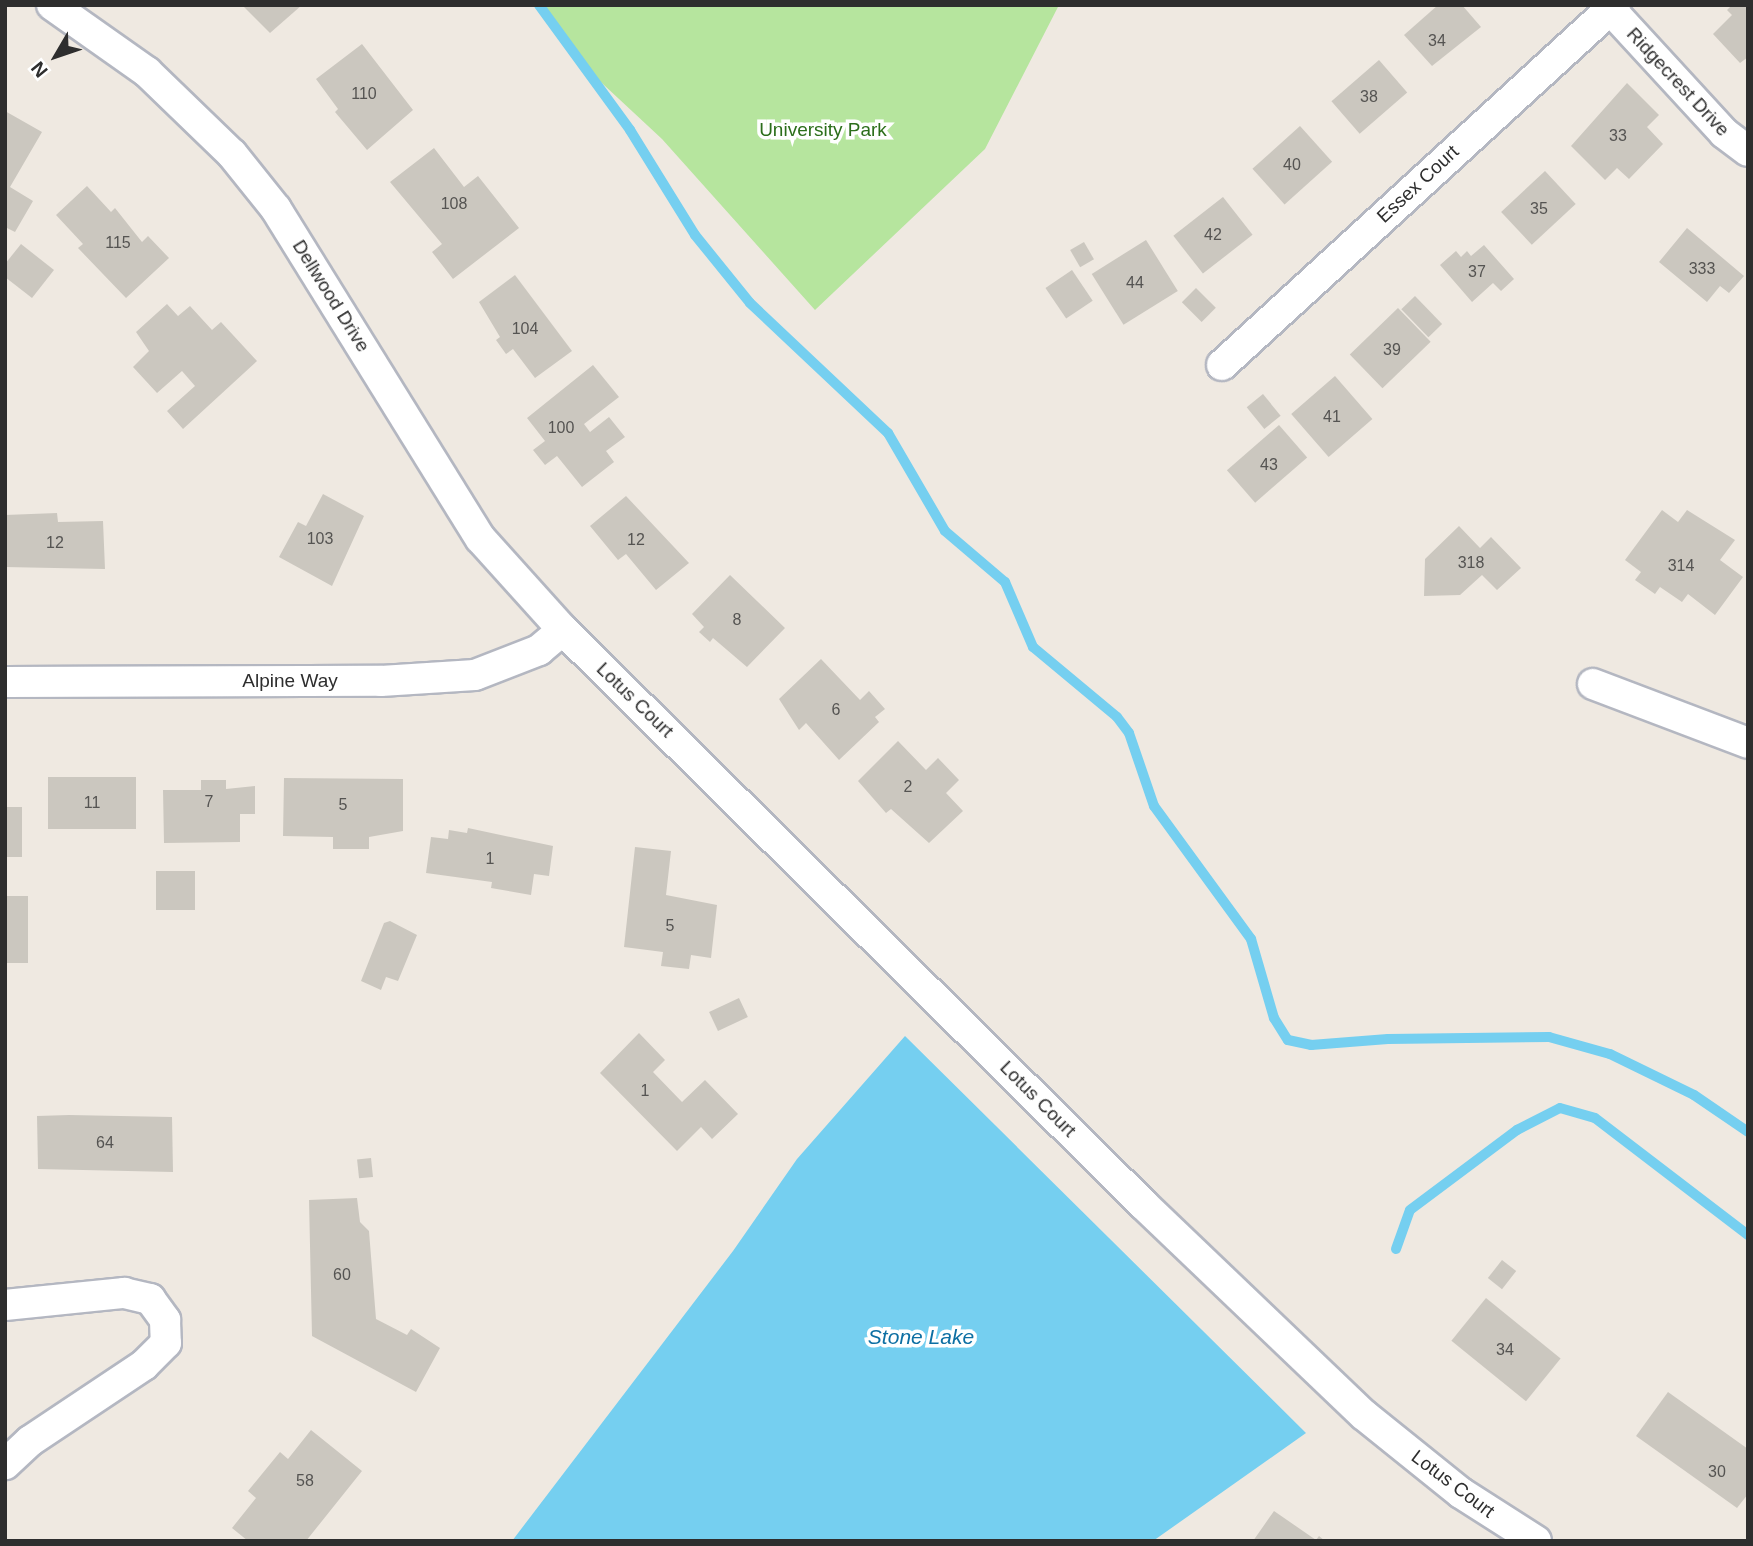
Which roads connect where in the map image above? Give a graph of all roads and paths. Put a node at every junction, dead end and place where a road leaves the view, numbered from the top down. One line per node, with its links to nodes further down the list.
1 (52, 5): 5 (street, Dellwood Drive)
2 (1613, 7): 3 (street, Ridgecrest Drive); 4 (street, Essex Court)
3 (1748, 151)
4 (1222, 365)
5 (563, 630): 6 (street, Alpine Way); 11 (street, Lotus Court)
6 (5, 682)
7 (1593, 684): 8 (street)
8 (1748, 743)
9 (5, 1305): 10 (street)
10 (5, 1464)
11 (1536, 1541)

